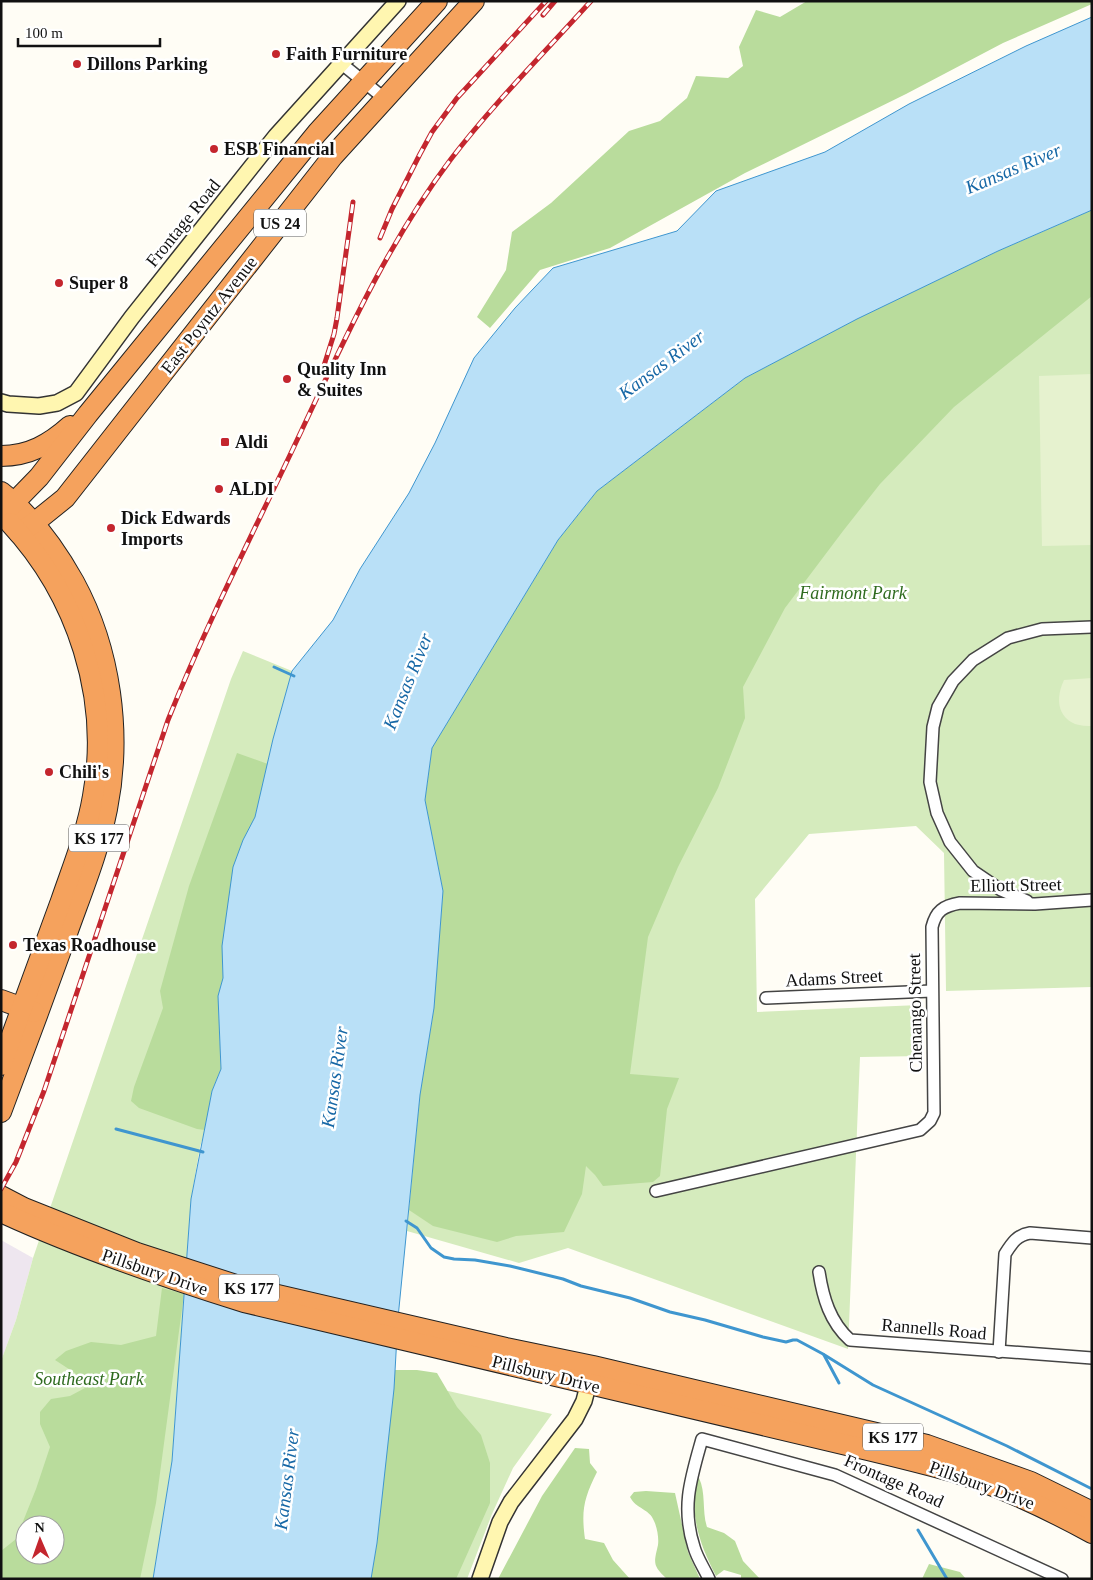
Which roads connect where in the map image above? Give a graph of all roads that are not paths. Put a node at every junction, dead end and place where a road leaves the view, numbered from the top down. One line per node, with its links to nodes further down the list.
1 (398, 1): 4 (street, Frontage Road)
2 (437, 1): 5 (highway, East Poyntz Avenue / US 24)
3 (474, 1): 6 (highway, East Poyntz Avenue / US 24)
4 (342, 64): 5 (street); 7 (street, Frontage Road)
5 (364, 81): 6 (street); 8 (highway, East Poyntz Avenue / US 24)
6 (384, 99): 10 (highway, East Poyntz Avenue / US 24)
7 (1, 402)
8 (88, 414): 9 (highway, US 24); 11 (highway, East Poyntz Avenue / US 24)
9 (1, 456)
10 (65, 498): 12 (highway, East Poyntz Avenue / US 24); 13 (highway)
11 (5, 506): 12 (highway, US 24)
12 (26, 528): 13 (highway, KS 177); 21 (highway, KS 177)
13 (62, 561): 21 (highway, KS 177)
14 (1092, 627): 16 (street)
15 (1092, 900): 16 (street, Elliott Street)
16 (1034, 904): 17 (street, Elliott Street)
17 (942, 908): 18 (street, Chenango Street)
18 (932, 991): 19 (street, Adams Street); 24 (street, Chenango Street)
19 (766, 998)
20 (1, 1000): 21 (highway)
21 (30, 1011): 22 (highway, KS 177); 23 (highway)
22 (1, 1065)
23 (1, 1112)
24 (656, 1191)
25 (1, 1196): 30 (highway, Pillsbury Drive / KS 177)
26 (1, 1212): 30 (highway, Pillsbury Drive / KS 177)
27 (1092, 1238): 29 (street)
28 (819, 1272): 29 (street, Rannells Road)
29 (999, 1352): 31 (street, Rannells Road)
30 (504, 1355): 32 (highway, Pillsbury Drive / KS 177)
31 (1092, 1358)
32 (591, 1375): 33 (highway, Pillsbury Drive / KS 177); 34 (highway, Pillsbury Drive / KS 177); 35 (street)
33 (1092, 1512)
34 (1092, 1533)
35 (480, 1579)
36 (709, 1579): 37 (street, Frontage Road)
37 (1062, 1579)

